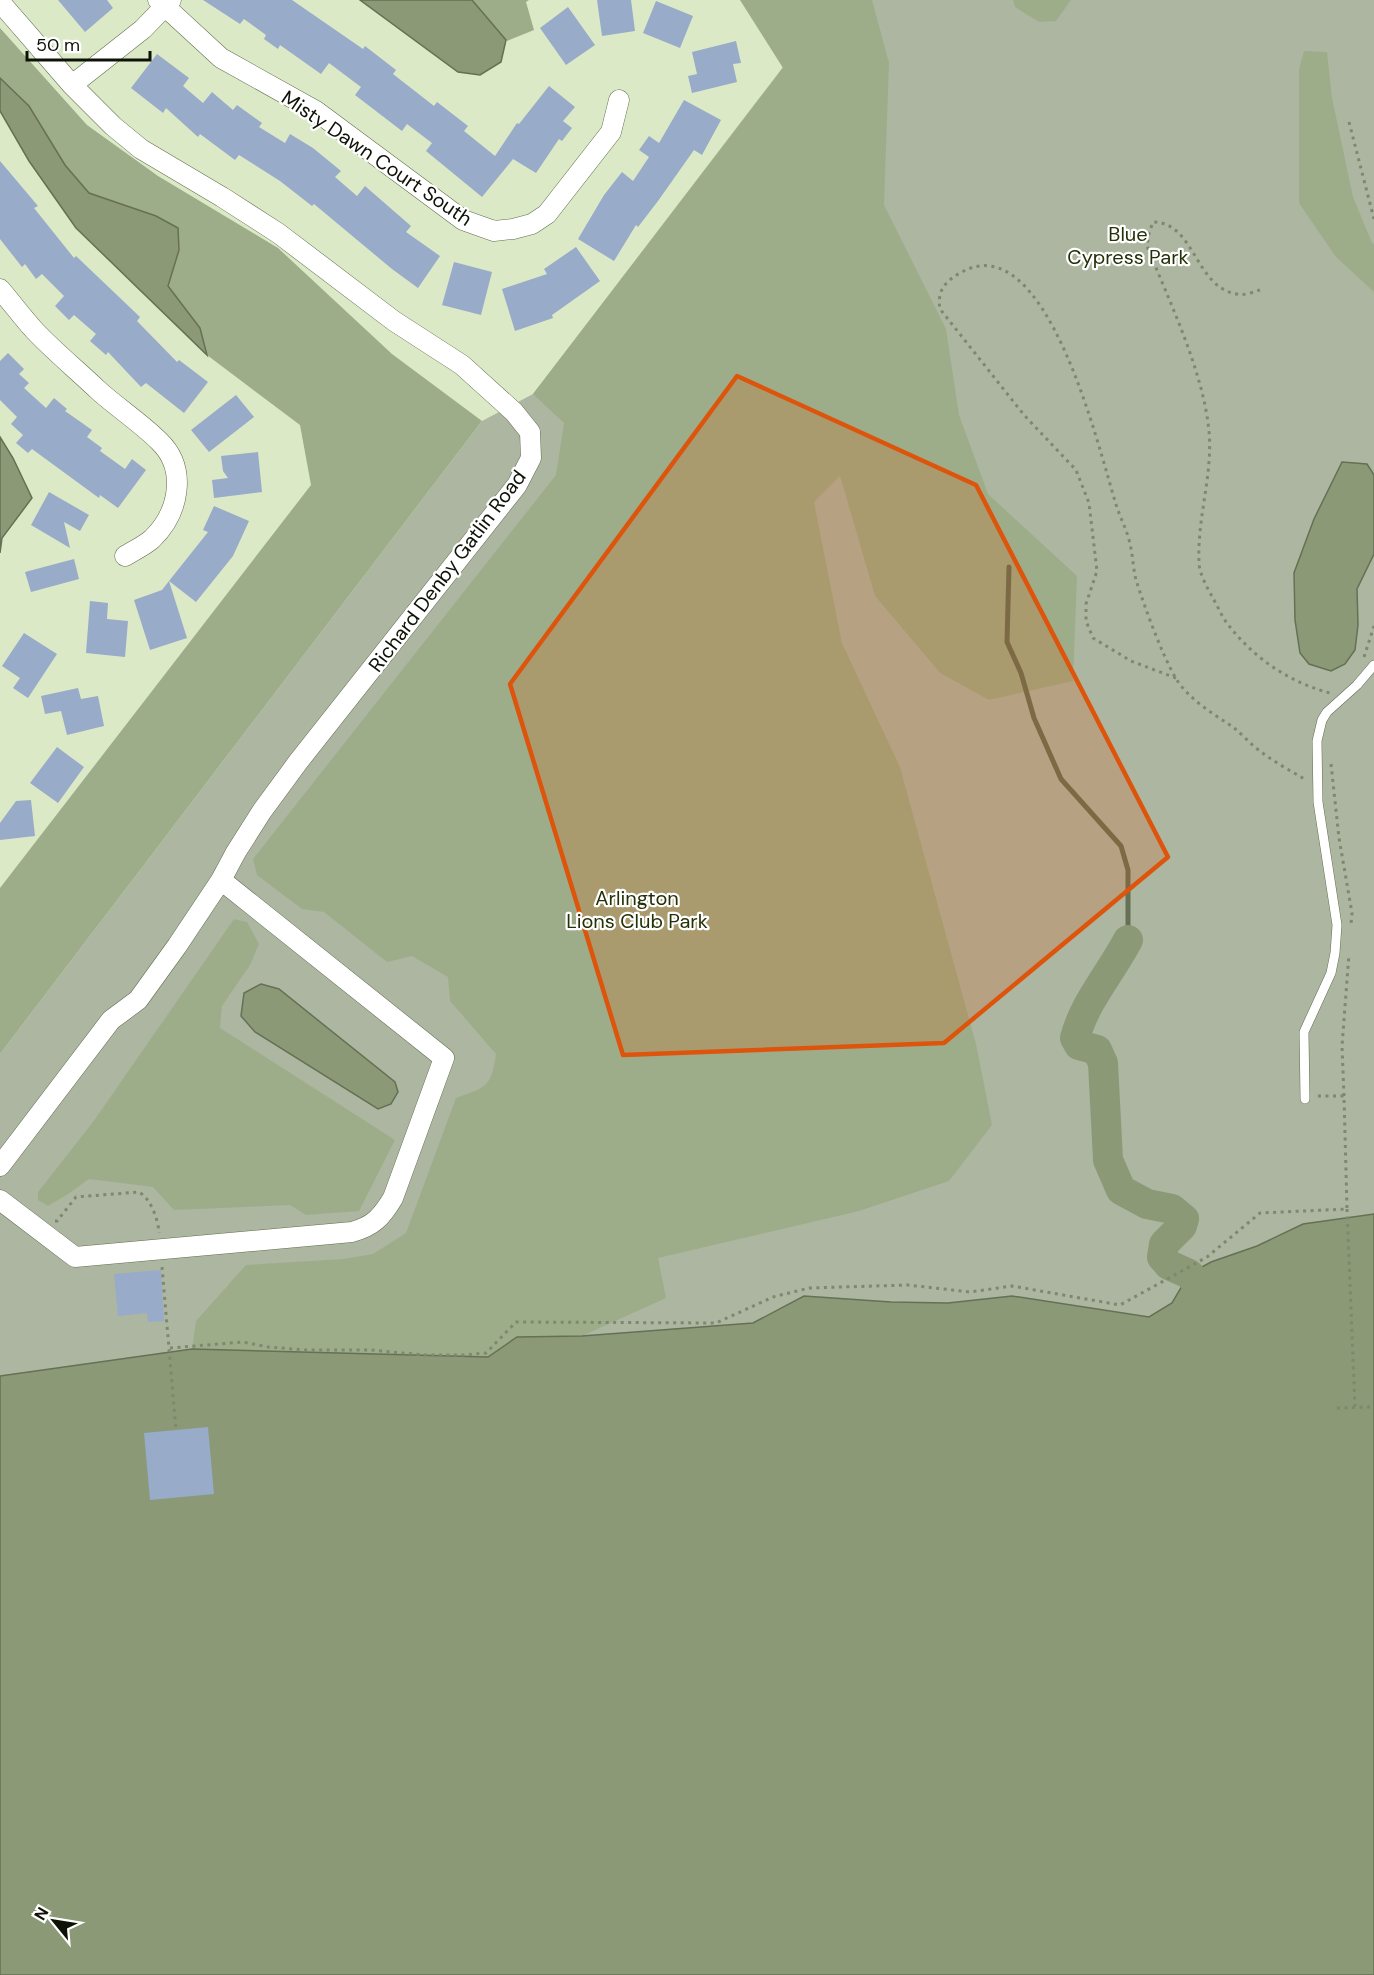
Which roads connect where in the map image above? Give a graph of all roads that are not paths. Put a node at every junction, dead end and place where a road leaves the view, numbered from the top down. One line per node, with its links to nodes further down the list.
1 (0, 2): 3 (street, Richard Denby Gatlin Road)
2 (164, 2): 3 (street); 4 (street, Misty Dawn Court South)
3 (72, 85): 8 (street, Richard Denby Gatlin Road)
4 (619, 100)
5 (0, 289): 6 (street)
6 (125, 556)
7 (1374, 665): 9 (lane)
8 (221, 880): 10 (street, Richard Denby Gatlin Road); 11 (street)
9 (1305, 1097)
10 (0, 1166)
11 (0, 1200)

